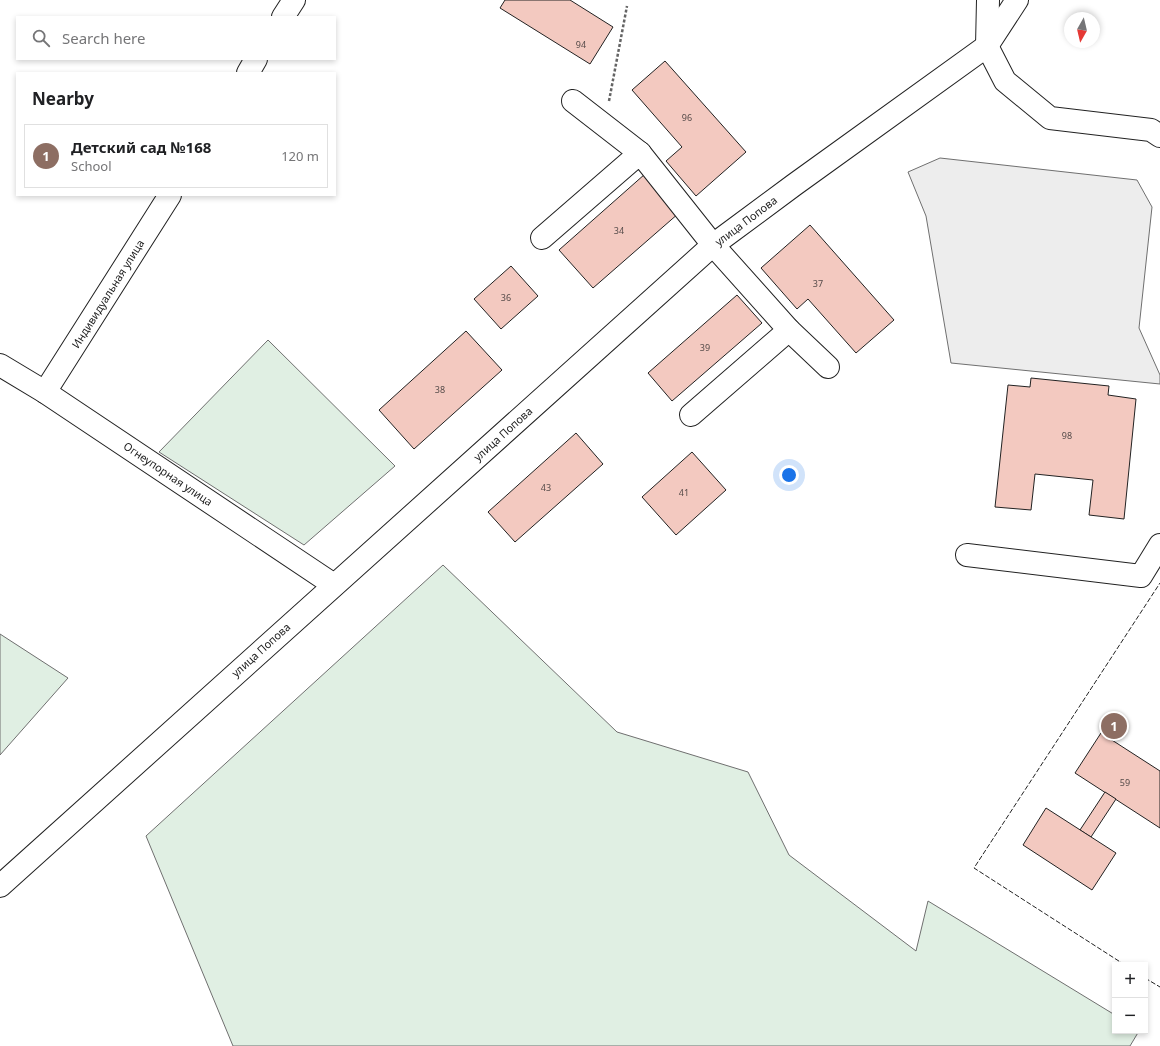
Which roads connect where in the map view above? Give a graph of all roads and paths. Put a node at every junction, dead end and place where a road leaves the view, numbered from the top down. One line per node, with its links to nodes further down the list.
1 (294, 0): 5 (street)
2 (988, 0): 6 (street)
3 (1017, 0): 6 (street, улица Попова)
4 (627, 6): 10 (path)
5 (284, 16)
6 (987, 46): 11 (street); 15 (street, улица Попова)
7 (255, 60): 8 (street)
8 (249, 72)
9 (573, 101): 10 (street)
10 (604, 125): 12 (street)
11 (1157, 131)
12 (640, 153): 14 (street); 15 (street)
13 (169, 196): 19 (street, Индивидуальная улица)
14 (542, 238)
15 (713, 246): 16 (street); 23 (street, улица Попова)
16 (789, 330): 18 (street); 20 (street)
17 (0, 365): 19 (street, Огнеупорная улица)
18 (828, 367)
19 (45, 392): 23 (street, Огнеупорная улица)
20 (691, 415)
21 (1160, 545): 22 (street)
22 (967, 555)
23 (334, 585): 24 (street, улица Попова)
24 (0, 886)

